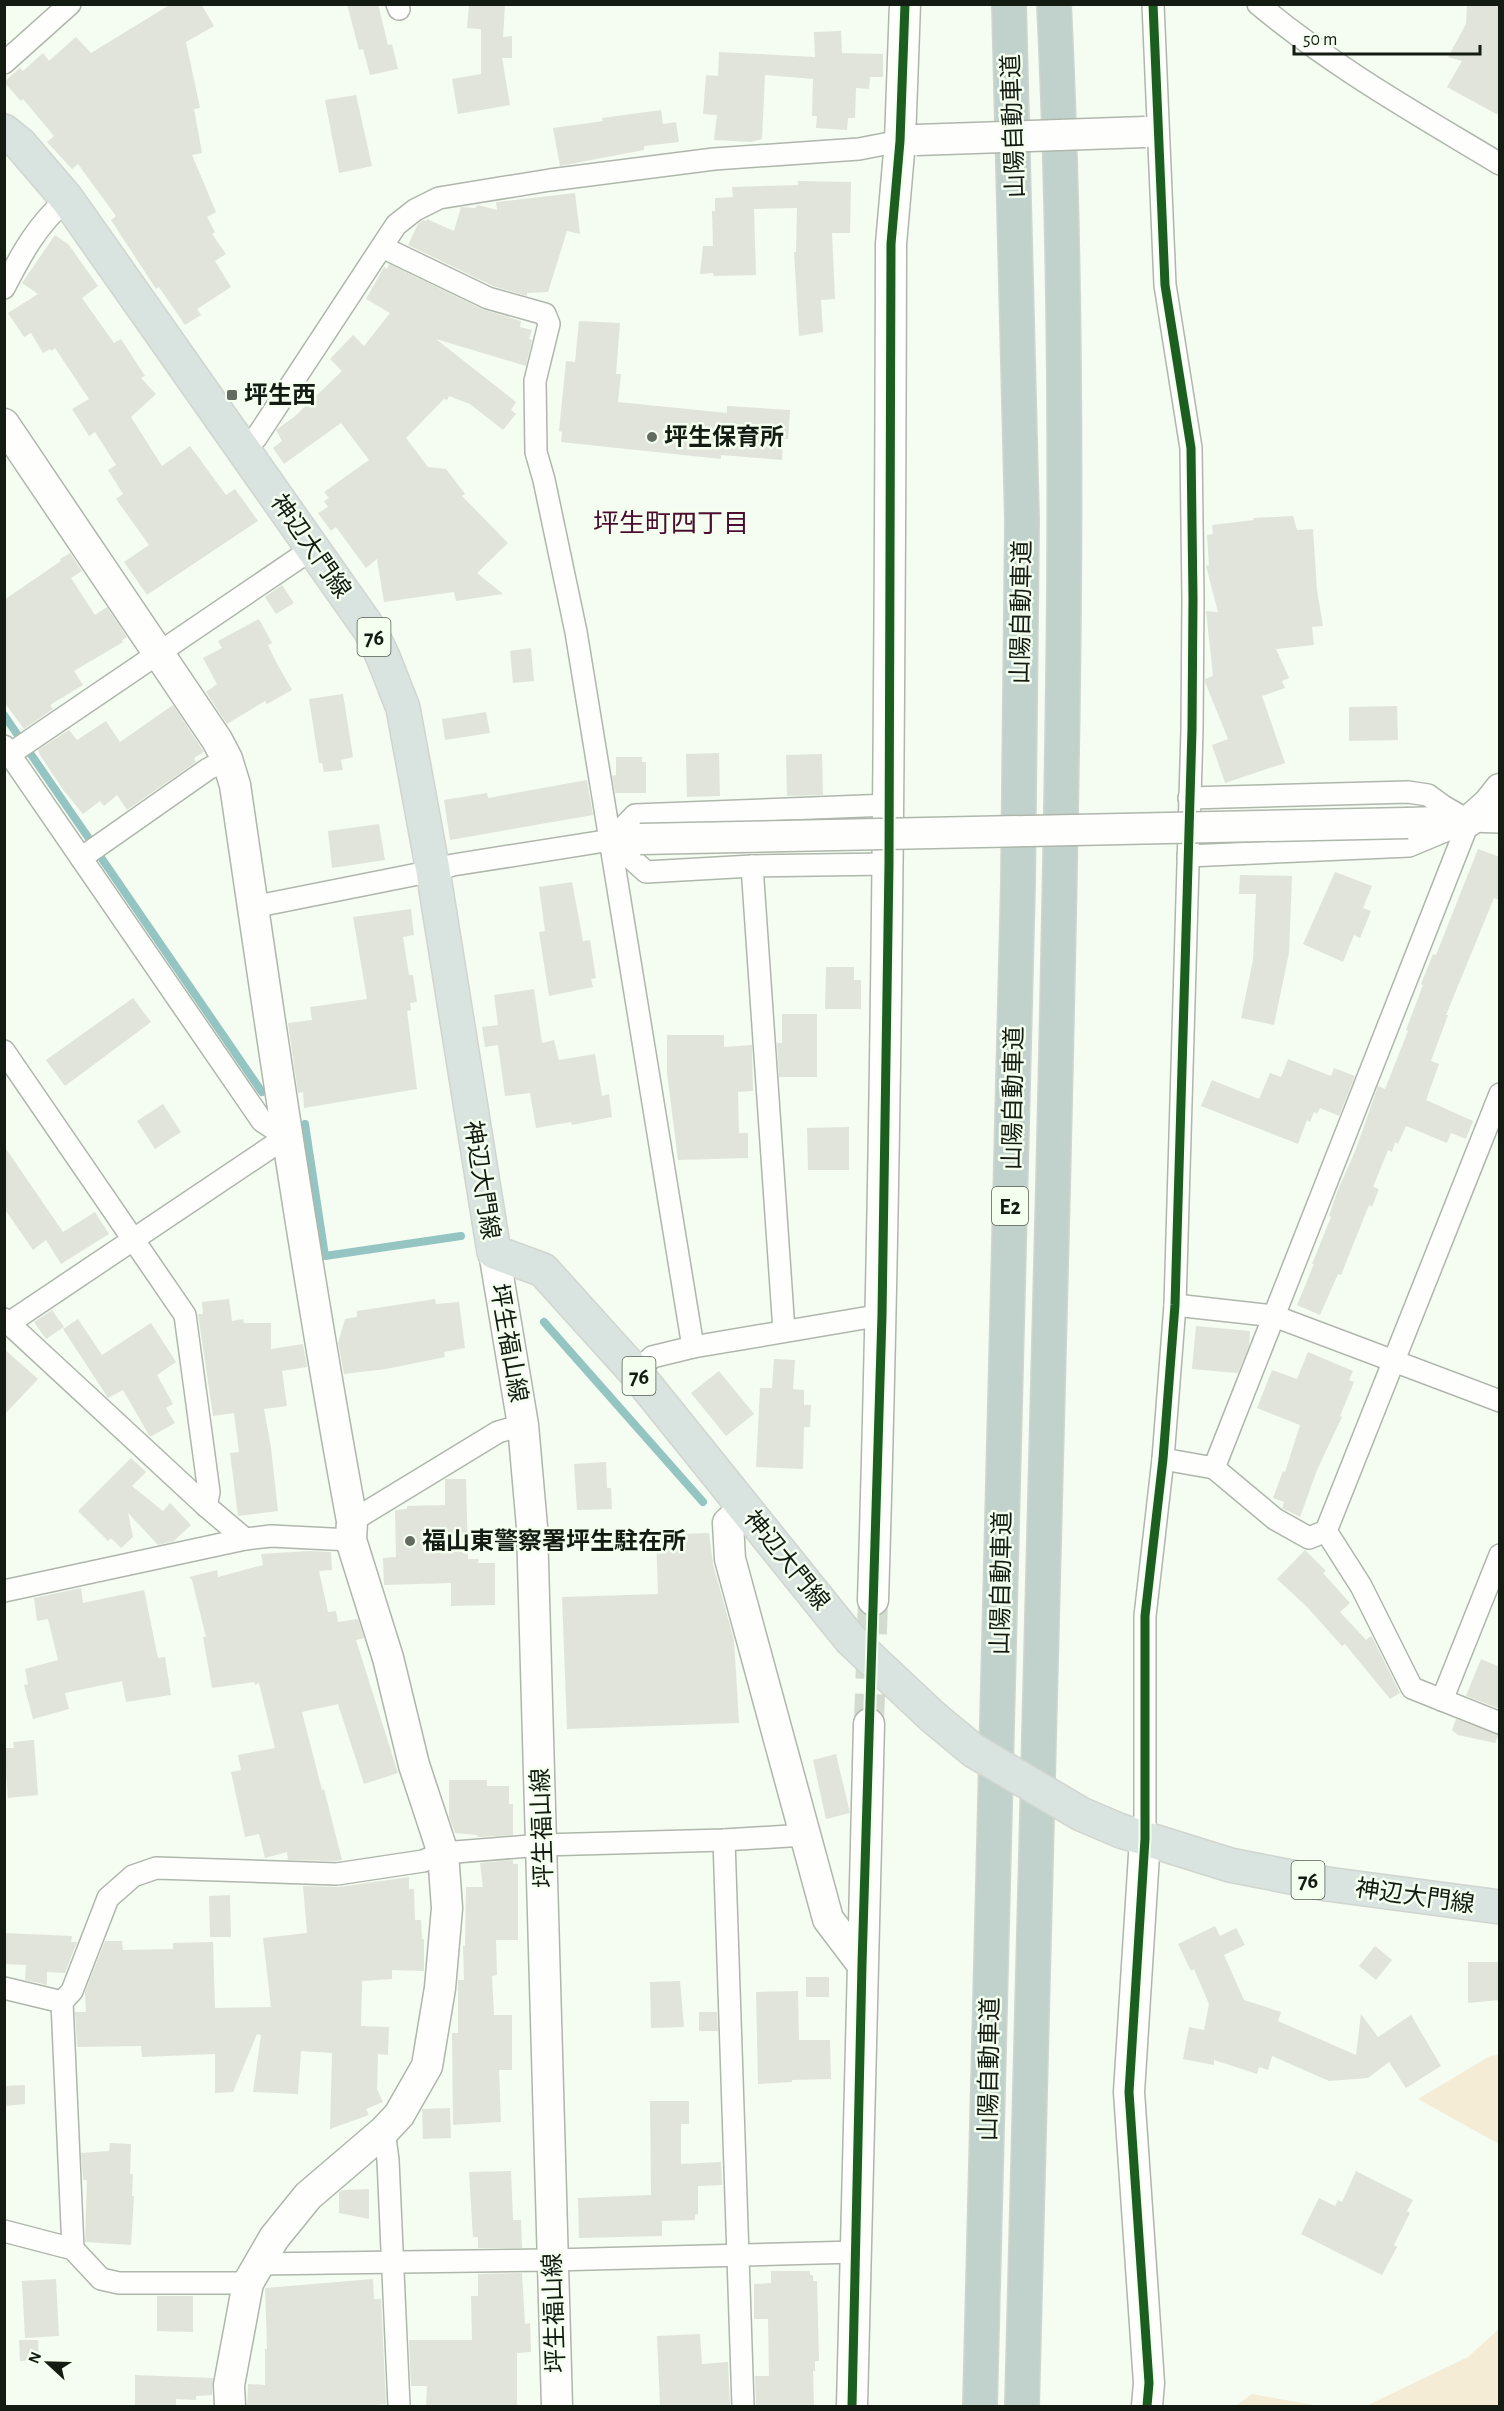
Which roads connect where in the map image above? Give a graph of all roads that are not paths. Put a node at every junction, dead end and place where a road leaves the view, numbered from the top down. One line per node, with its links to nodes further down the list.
1 (70, 4): 7 (street)
2 (905, 4): 10 (street)
3 (1009, 4): 86 (highway, 山陽自動車道 / E2)
4 (1053, 4): 87 (highway, 山陽自動車道 / E2)
5 (1153, 4): 9 (street)
6 (1258, 4): 11 (street)
7 (4, 63)
8 (4, 131): 12 (main road, 神辺大門線 / 76)
9 (1152, 132): 10 (street, bridge); 22 (street)
10 (908, 141): 13 (street); 23 (street)
11 (1500, 164)
12 (67, 199): 14 (street); 16 (main road, 神辺大門線 / 76)
13 (382, 247): 16 (street); 26 (street)
14 (4, 288)
15 (4, 424): 18 (street)
16 (244, 448): 17 (main road, 神辺大門線 / 76)
17 (312, 549): 18 (street); 31 (main road, 神辺大門線 / 76)
18 (159, 651): 19 (street); 20 (street)
19 (6, 753): 28 (street)
20 (227, 759): 28 (street); 32 (street)
21 (1500, 789): 24 (street)
22 (1189, 798): 24 (street); 27 (street)
23 (889, 805): 26 (street); 29 (street)
24 (1469, 820): 25 (street); 26 (street, bridge); 27 (street); 41 (street)
25 (1500, 822)
26 (626, 839): 30 (street); 31 (street); 44 (street)
27 (1188, 856): 39 (street)
28 (81, 858): 36 (street)
29 (889, 864): 30 (street); 40 (street)
30 (752, 866): 43 (street)
31 (433, 871): 32 (street); 38 (main road, 神辺大門線 / 76)
32 (253, 907): 36 (street)
33 (4, 1052): 37 (street)
34 (1500, 1094): 35 (street)
35 (1495, 1119): 45 (street)
36 (286, 1137): 37 (street); 53 (street)
37 (134, 1238): 42 (street); 51 (street)
38 (494, 1252): 46 (main road, 神辺大門線 / 76); 48 (street, 坪生福山線)
39 (1175, 1305): 41 (street); 49 (street)
40 (882, 1315): 43 (street); 58 (street)
41 (1274, 1316): 45 (street); 50 (street)
42 (7, 1321): 51 (street)
43 (784, 1331): 44 (street)
44 (693, 1347): 46 (street)
45 (1393, 1359): 47 (street); 54 (street)
46 (636, 1372): 52 (main road, 神辺大門線 / 76)
47 (1500, 1401)
48 (523, 1425): 53 (street); 65 (street, 坪生福山線)
49 (1163, 1459): 50 (street); 63 (street)
50 (1214, 1468): 54 (street)
51 (206, 1506): 55 (street)
52 (744, 1508): 62 (street); 63 (main road, 神辺大門線 / 76, bridge)
53 (351, 1531): 55 (street); 66 (street)
54 (1326, 1531): 59 (street)
55 (245, 1539): 57 (street)
56 (1500, 1556): 59 (street)
57 (4, 1592)
58 (873, 1600)
59 (1442, 1700): 60 (street)
60 (1500, 1723)
61 (869, 1724): 68 (street)
62 (805, 1835): 64 (street); 67 (street)
63 (1133, 1835): 69 (main road, 神辺大門線 / 76); 88 (street)
64 (724, 1840): 65 (street); 77 (street)
65 (542, 1845): 66 (street); 78 (street, 坪生福山線)
66 (443, 1853): 72 (street); 73 (street)
67 (816, 1876): 68 (street); 70 (street)
68 (864, 1876): 70 (street)
69 (1500, 1907)
70 (862, 1964): 76 (street)
71 (4, 1989): 72 (street)
72 (62, 2002): 75 (street)
73 (384, 2131): 79 (street); 80 (street)
74 (4, 2231): 75 (street)
75 (73, 2249): 80 (street)
76 (855, 2252): 77 (street); 85 (street)
77 (738, 2256): 78 (street); 84 (street)
78 (553, 2260): 79 (street); 83 (street, 坪生福山線)
79 (394, 2261): 80 (street); 82 (street)
80 (253, 2274): 81 (street)
81 (230, 2406)
82 (399, 2406)
83 (557, 2406)
84 (743, 2406)
85 (852, 2406)
86 (980, 2406)
87 (1022, 2406)
88 (1147, 2406)

